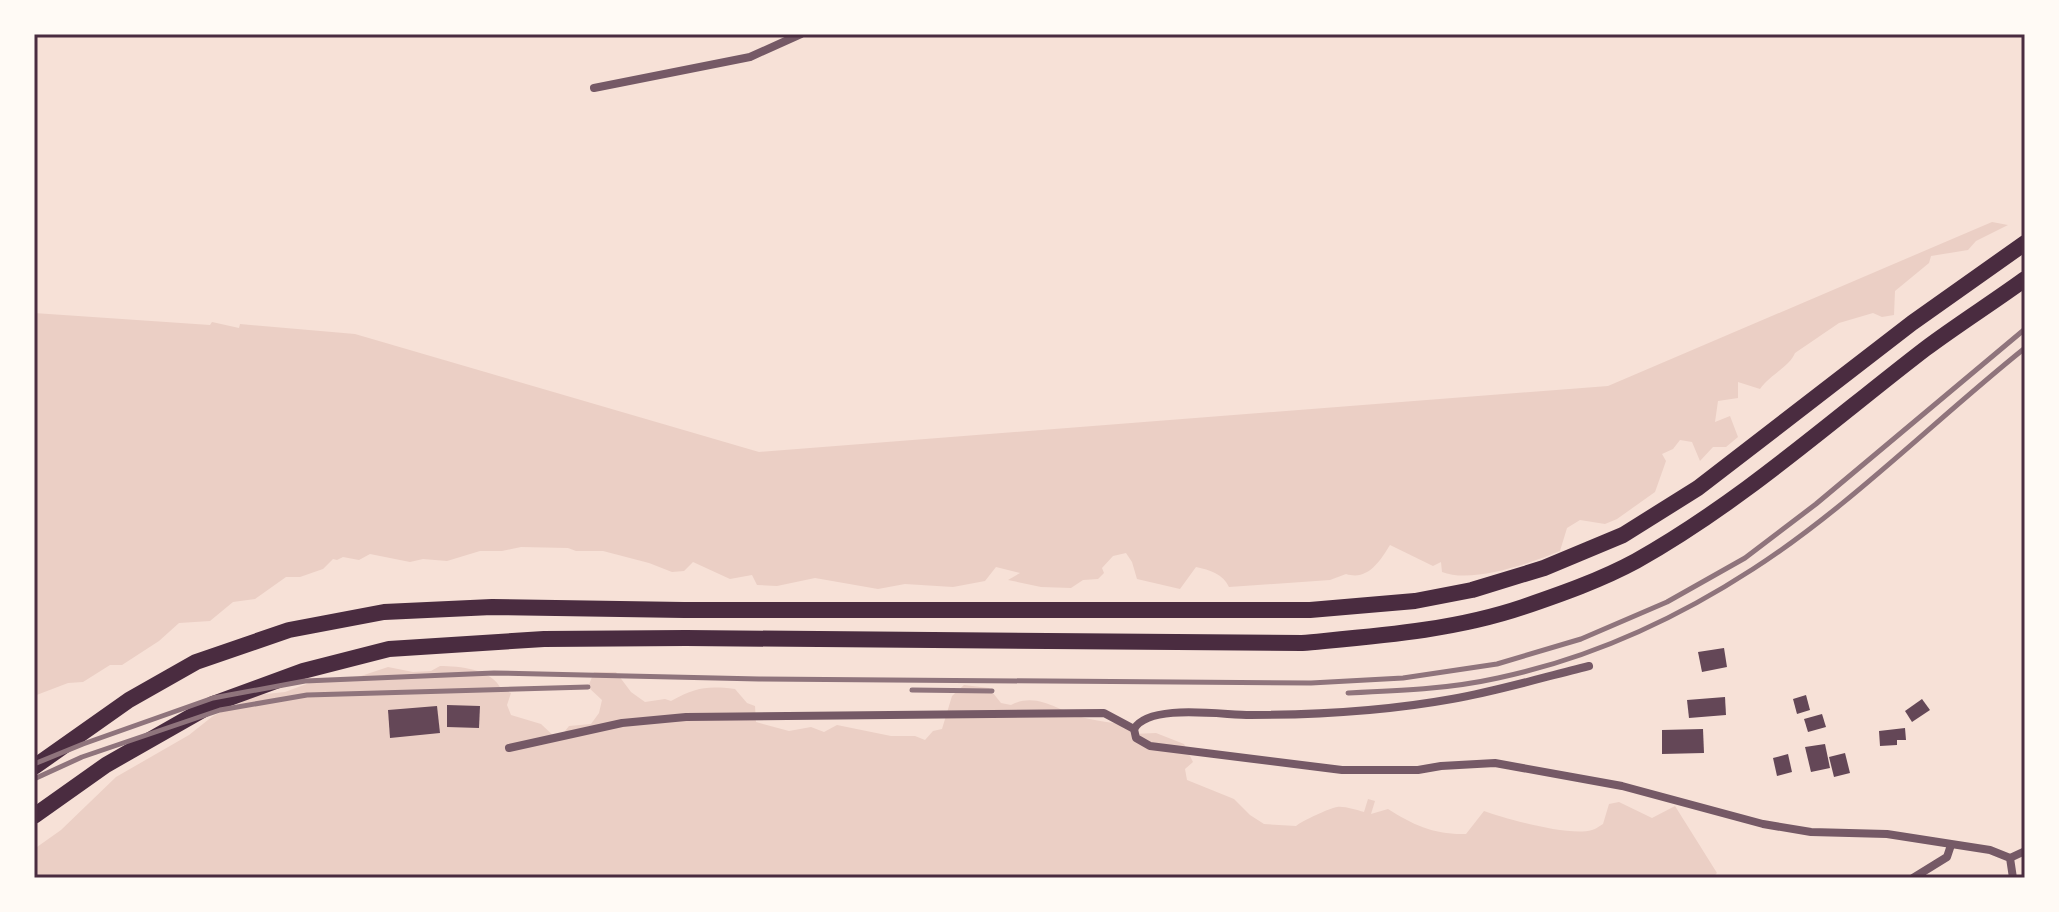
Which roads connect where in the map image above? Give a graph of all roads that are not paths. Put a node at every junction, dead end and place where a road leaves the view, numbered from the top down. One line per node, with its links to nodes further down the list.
1 (801, 34): 2 (street)
2 (594, 88)
3 (2025, 243): 8 (highway)
4 (2025, 279): 9 (highway)
5 (1589, 666): 6 (street)
6 (1134, 729): 7 (street); 10 (street)
7 (509, 748)
8 (34, 767)
9 (34, 816)
10 (1951, 845): 12 (street); 13 (street)
11 (2025, 851): 12 (street)
12 (2010, 858): 14 (street)
13 (1913, 878)
14 (2013, 878)

